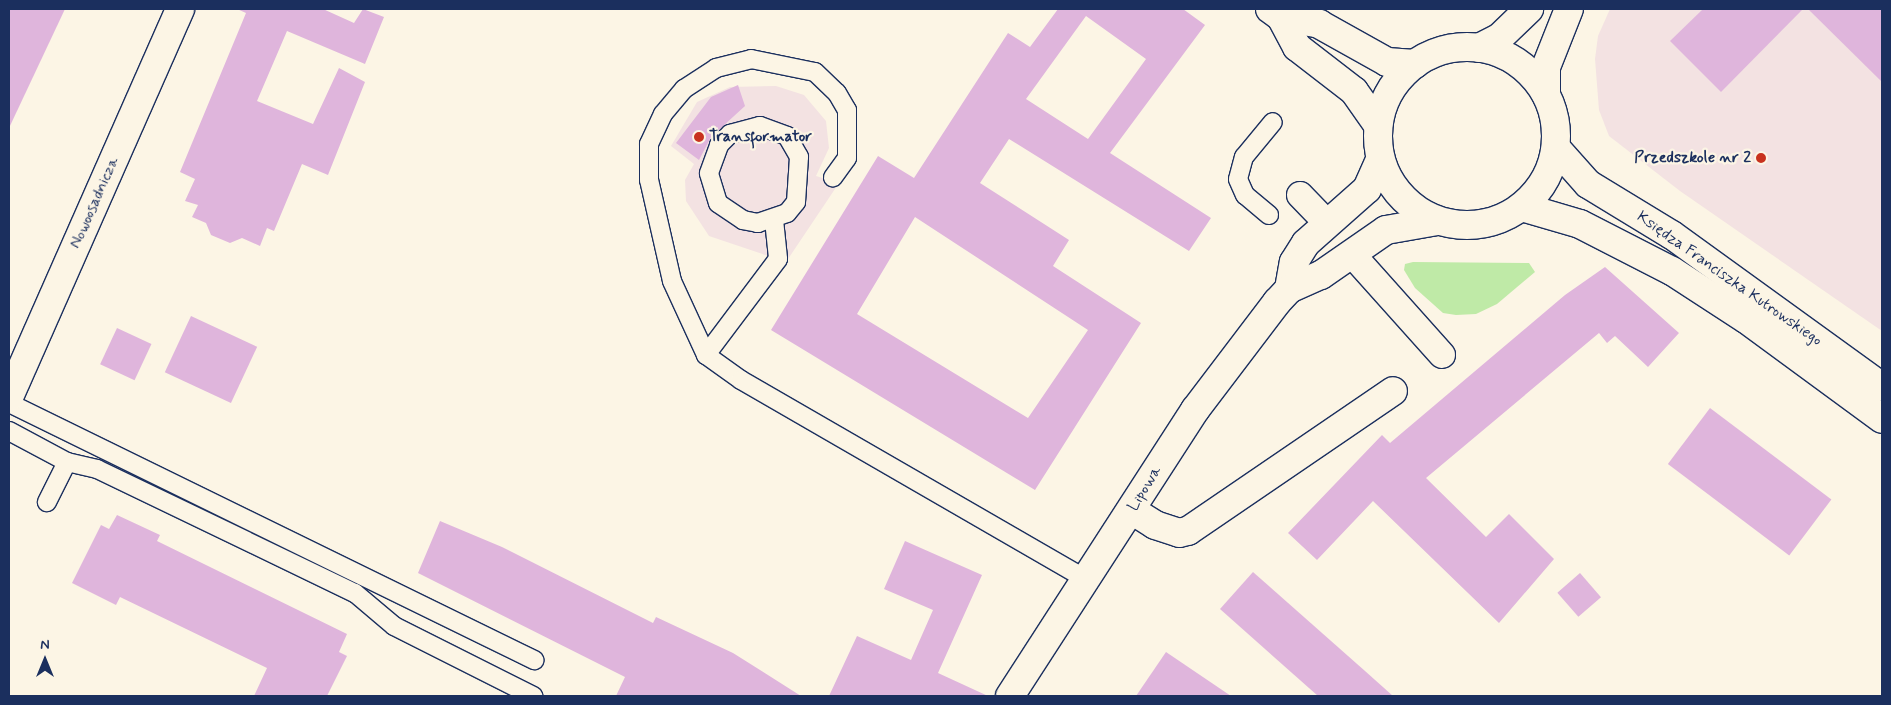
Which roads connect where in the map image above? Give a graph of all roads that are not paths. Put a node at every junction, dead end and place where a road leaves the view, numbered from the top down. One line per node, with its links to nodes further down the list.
1 (180, 9): 25 (street, Nowoosadnicza)
2 (1529, 9): 5 (street)
3 (1569, 9): 7 (street)
4 (1276, 13): 6 (street); 9 (street)
5 (1479, 48): 6 (street); 7 (street)
6 (1415, 64): 9 (street)
7 (1546, 94): 10 (street)
8 (1273, 122): 15 (lane)
9 (1378, 125): 11 (street)
10 (1556, 148): 14 (street); 23 (street, Księdza Franciszka Kutrowskiego)
11 (1380, 160): 18 (street); 20 (street, Lipowa)
12 (833, 177): 22 (lane)
13 (1300, 195): 16 (street)
14 (1522, 207): 18 (street); 27 (street, Księdza Franciszka Kutrowskiego)
15 (1270, 215)
16 (1322, 218)
17 (774, 220): 17 (lane); 22 (lane)
18 (1437, 221): 20 (street, Lipowa)
19 (1358, 261): 21 (street)
20 (1289, 289): 31 (street, Lipowa)
21 (1442, 354)
22 (706, 355): 32 (lane)
23 (1882, 387)
24 (1393, 391): 31 (street)
25 (9, 397)
26 (9, 403): 33 (lane)
27 (1882, 420)
28 (9, 431): 29 (lane)
29 (67, 462): 30 (lane); 34 (lane)
30 (47, 502)
31 (1133, 510): 32 (street, Lipowa)
32 (1086, 579): 35 (street, Lipowa)
33 (534, 660)
34 (533, 696)
35 (1010, 696)

